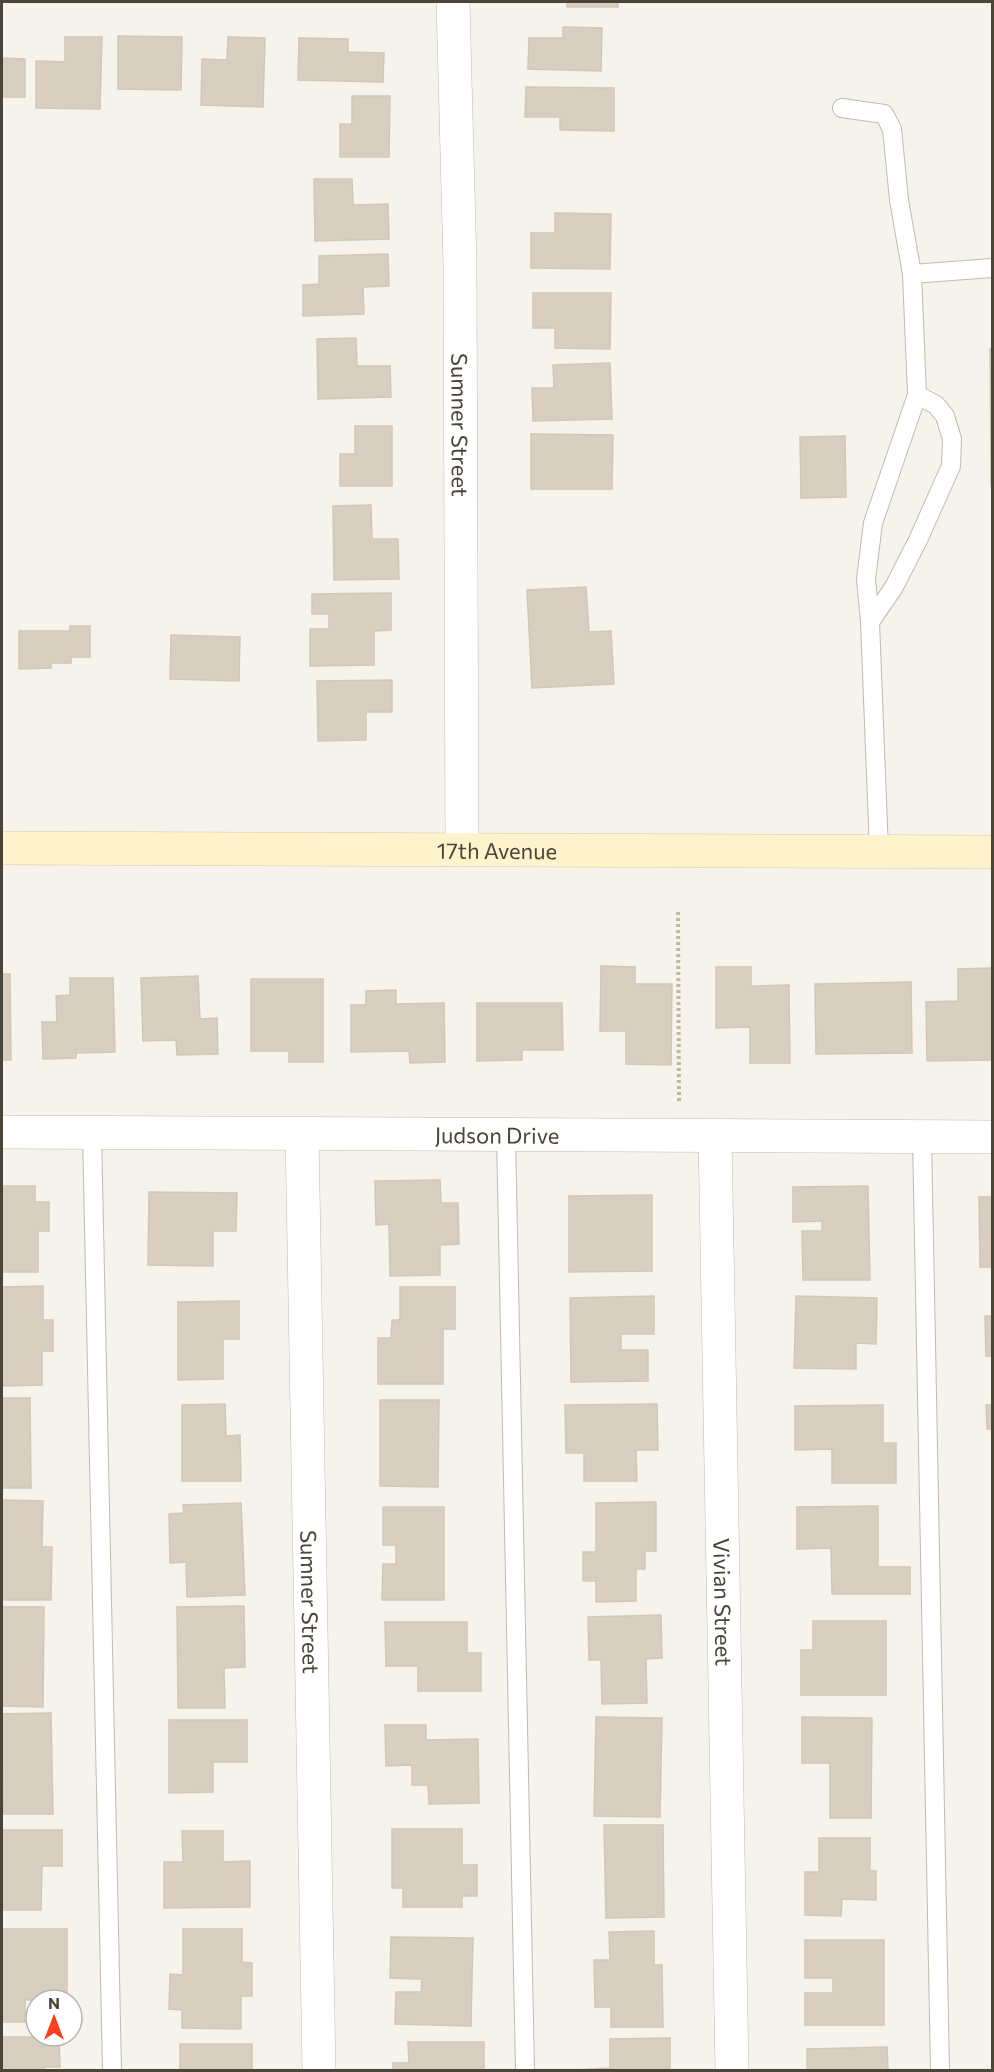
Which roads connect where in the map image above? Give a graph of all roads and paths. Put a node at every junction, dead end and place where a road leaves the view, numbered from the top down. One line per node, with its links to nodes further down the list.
1 (453, 2): 8 (street, Sumner Street)
2 (842, 108): 4 (lane)
3 (992, 268): 4 (lane)
4 (912, 274): 5 (lane)
5 (917, 394): 6 (lane); 6 (lane)
6 (870, 622): 9 (lane)
7 (2, 848): 8 (main road, 17th Avenue)
8 (462, 850): 9 (main road, 17th Avenue)
9 (879, 851): 10 (main road, 17th Avenue)
10 (993, 852)
11 (678, 912): 16 (path)
12 (2, 1132): 13 (street, Judson Drive)
13 (92, 1133): 14 (street, Judson Drive); 20 (lane)
14 (302, 1134): 15 (street, Judson Drive); 21 (street, Sumner Street)
15 (506, 1134): 16 (street, Judson Drive); 22 (lane)
16 (679, 1136): 17 (street, Judson Drive)
17 (715, 1136): 18 (street, Judson Drive); 23 (street, Vivian Street)
18 (922, 1137): 19 (street, Judson Drive); 24 (lane)
19 (993, 1137)
20 (112, 2070)
21 (320, 2070)
22 (525, 2070)
23 (732, 2070)
24 (940, 2070)

